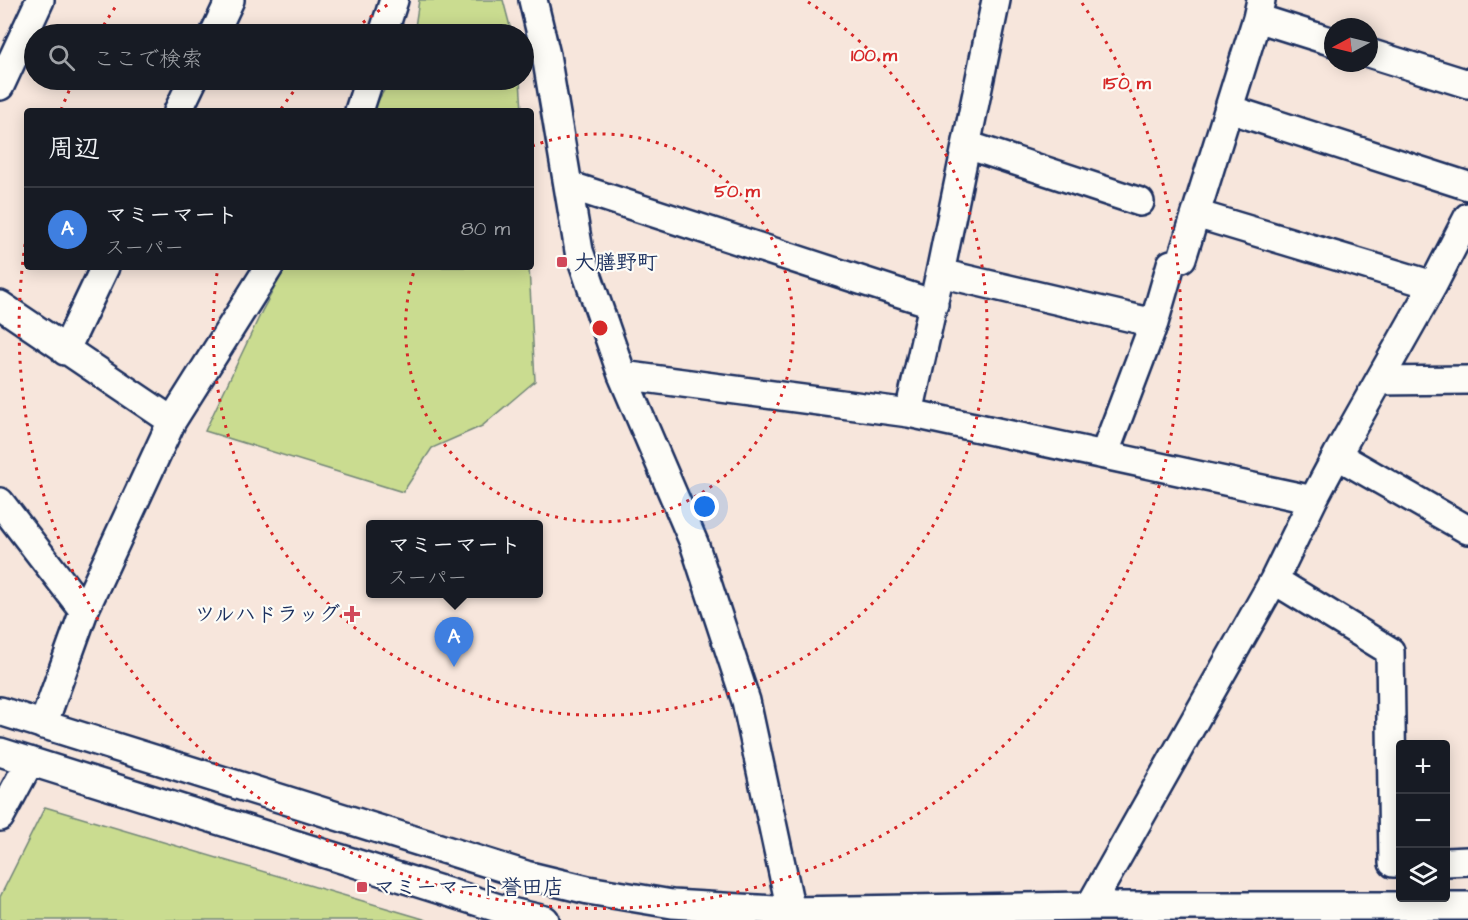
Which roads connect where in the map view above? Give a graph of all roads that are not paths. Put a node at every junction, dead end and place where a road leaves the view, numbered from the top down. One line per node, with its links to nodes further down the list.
1 (40, 0): 7 (street)
2 (230, 0): 8 (street)
3 (394, 0): 9 (street)
4 (533, 0): 21 (street)
5 (996, 0): 20 (street)
6 (1259, 9): 11 (street); 19 (street)
7 (29, 24)
8 (219, 24)
9 (386, 24)
10 (24, 34): 14 (street)
11 (1324, 38)
12 (1378, 56): 13 (street)
13 (1468, 84)
14 (0, 86)
15 (188, 90): 17 (street)
16 (366, 90): 18 (street)
17 (179, 108)
18 (360, 108)
19 (1229, 109): 22 (street); 24 (street)
20 (966, 145): 23 (street); 28 (street)
21 (568, 185): 30 (street); 34 (street)
22 (1468, 186)
23 (1140, 202)
24 (1196, 214): 29 (street); 32 (street)
25 (1467, 223): 29 (street)
26 (104, 270): 33 (street)
27 (266, 270): 38 (street)
28 (940, 273): 30 (street); 32 (street)
29 (1433, 285): 36 (street)
30 (934, 304): 37 (street)
31 (0, 305): 33 (street)
32 (1154, 323): 39 (street)
33 (65, 351): 38 (street)
34 (622, 375): 37 (street); 56 (street)
35 (1468, 380): 36 (street)
36 (1379, 381): 40 (street)
37 (909, 413): 39 (street)
38 (172, 421): 45 (street)
39 (1104, 455): 41 (street)
40 (1337, 455): 41 (street); 43 (street)
41 (1313, 500): 44 (street)
42 (2, 509): 45 (street)
43 (1468, 530)
44 (1274, 580): 53 (street); 54 (street)
45 (84, 611): 47 (street)
46 (0, 711): 47 (street)
47 (43, 725): 56 (street)
48 (0, 752): 49 (street)
49 (30, 761): 50 (street); 57 (street)
50 (0, 817)
51 (1468, 861): 52 (street)
52 (1450, 862)
53 (1396, 863)
54 (1090, 906): 55 (street); 56 (street)
55 (1468, 906)
56 (792, 916)
57 (545, 920)

